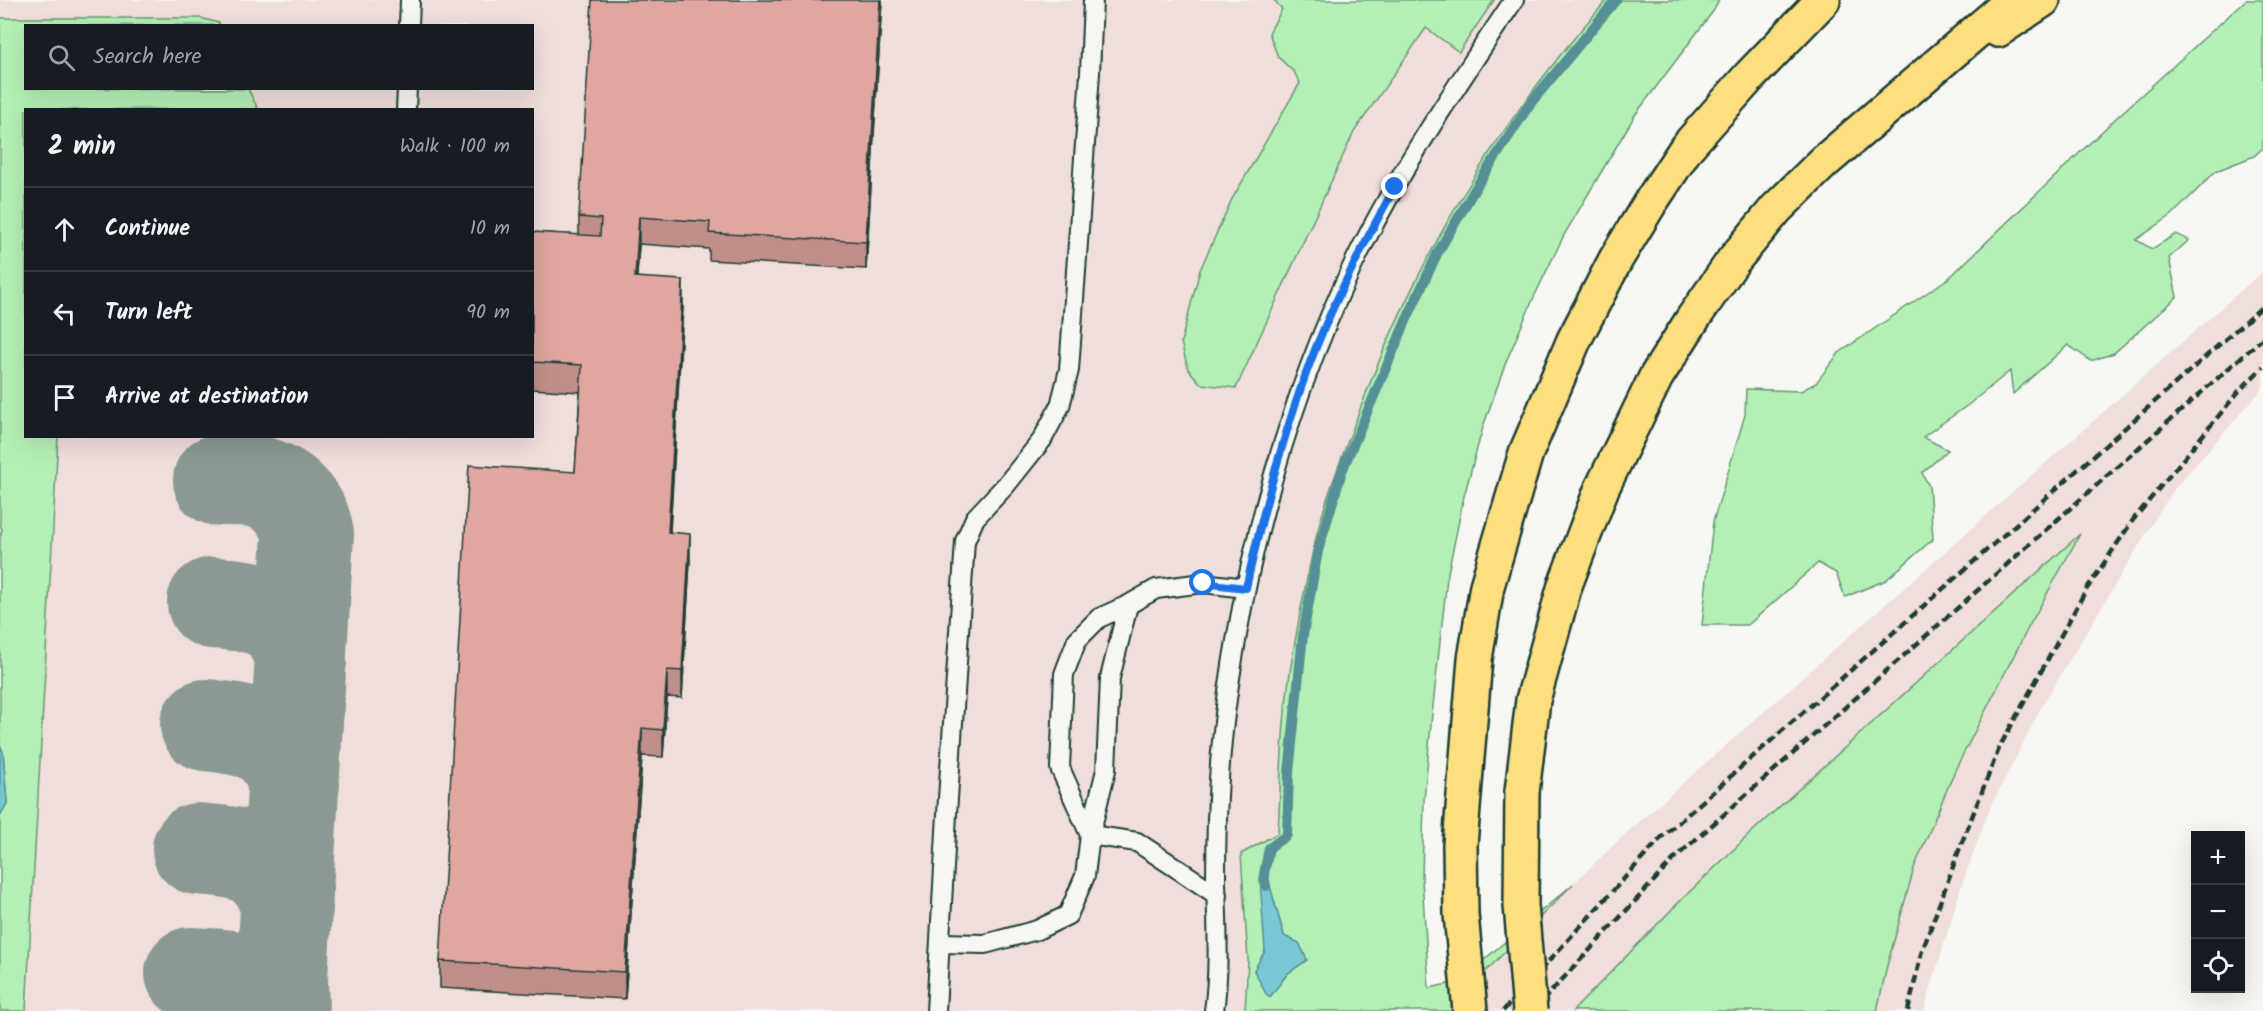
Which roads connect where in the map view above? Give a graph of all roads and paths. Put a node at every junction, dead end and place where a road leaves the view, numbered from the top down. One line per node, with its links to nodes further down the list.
1 (410, 0): 7 (lane)
2 (1093, 0): 15 (lane)
3 (1514, 0): 11 (lane)
4 (1823, 0): 18 (highway)
5 (2013, 0): 8 (highway)
6 (2043, 0): 8 (highway)
7 (409, 24)
8 (1914, 85): 19 (highway, bridge)
9 (407, 90): 10 (lane)
10 (406, 108)
11 (1246, 588): 12 (lane); 14 (lane)
12 (1128, 604): 13 (lane); 13 (lane)
13 (1089, 835): 14 (lane); 15 (lane)
14 (1216, 895): 17 (lane)
15 (940, 943): 16 (lane)
16 (936, 1011)
17 (1214, 1011)
18 (1470, 1011)
19 (1530, 1011)

